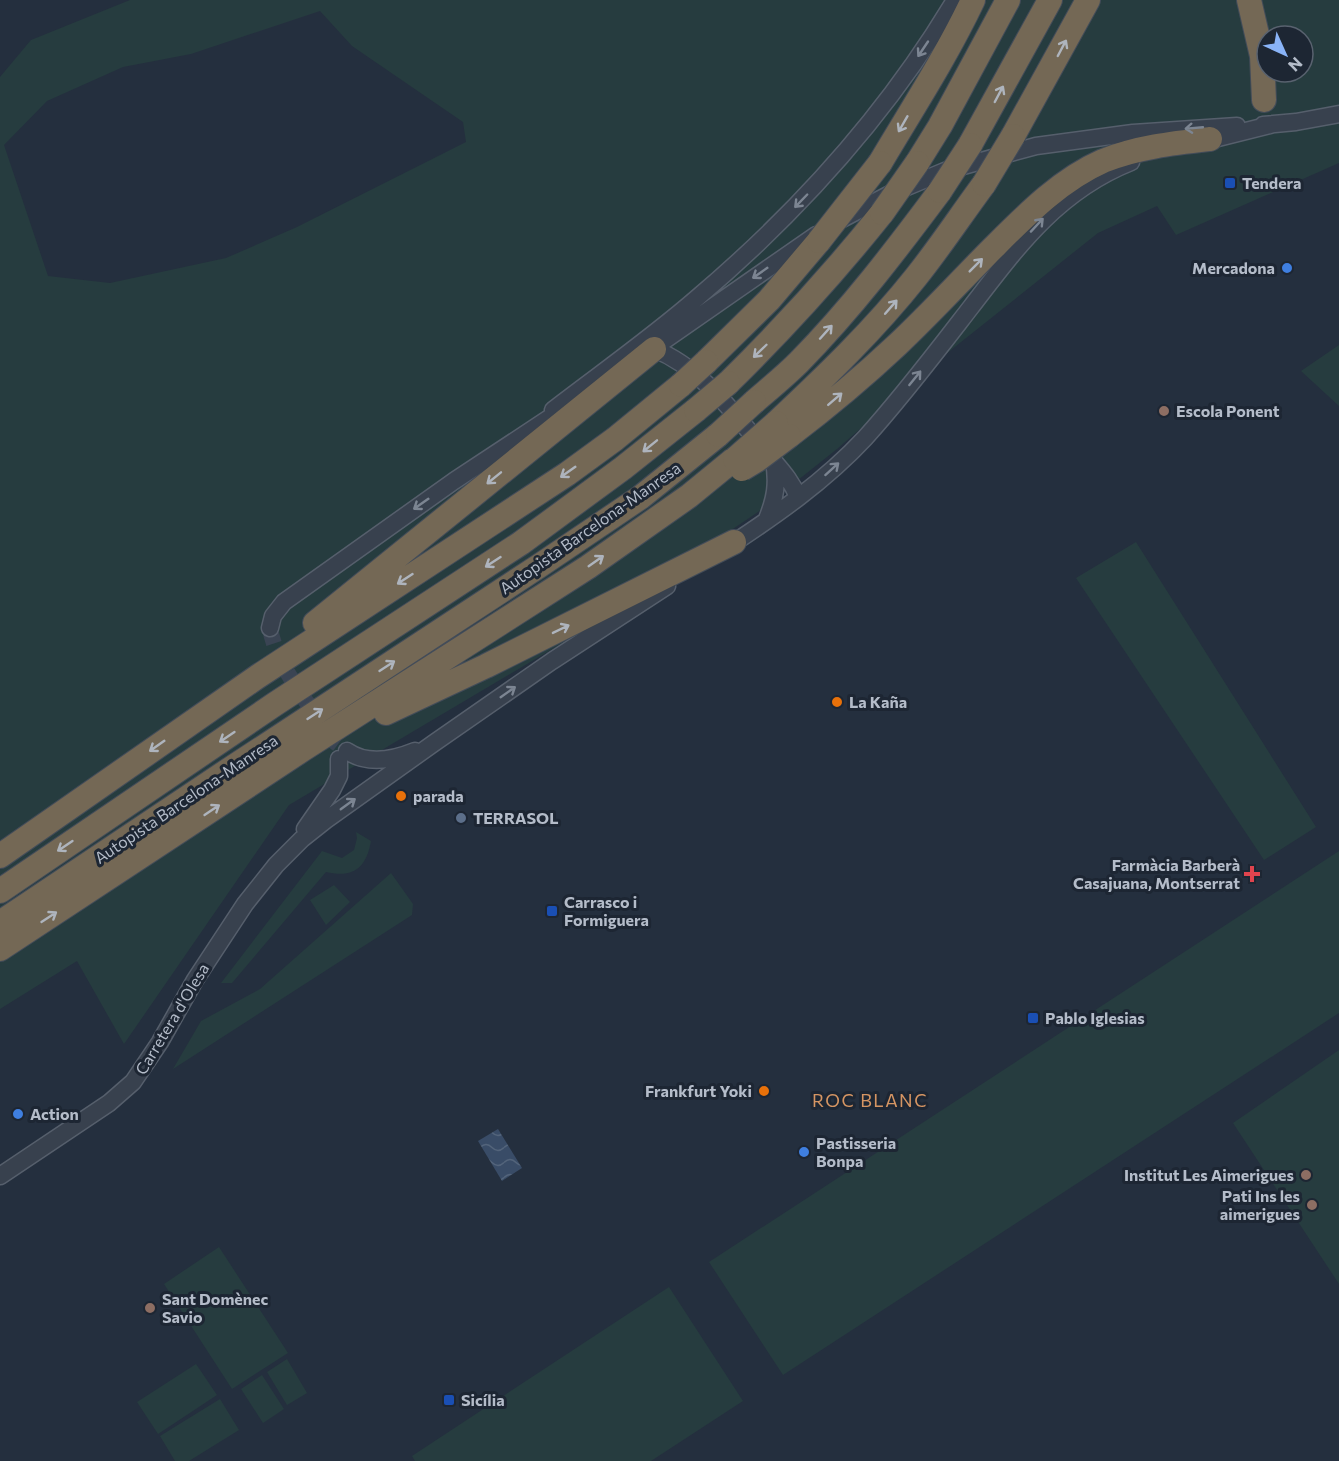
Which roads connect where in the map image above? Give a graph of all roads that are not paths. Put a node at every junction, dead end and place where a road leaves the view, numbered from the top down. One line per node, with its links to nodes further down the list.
1 (955, 0): 13 (street, one-way to 13)
2 (973, 0): 19 (highway, one-way to 19, bridge)
3 (1008, 0): 24 (highway, Autopista Barcelona-Manresa, one-way to 24, bridge)
4 (1050, 0): 25 (highway, Autopista Barcelona-Manresa, one-way to 4, bridge)
5 (1088, 0): 12 (highway, one-way to 5, bridge)
6 (1250, 4): 7 (highway)
7 (1264, 100)
8 (1339, 114): 9 (street)
9 (1274, 124): 10 (street); 11 (street, one-way to 11)
10 (1210, 140): 12 (highway, one-way to 10); 15 (street, one-way to 10)
11 (654, 349): 13 (street); 14 (street); 19 (highway, one-way to 19)
12 (783, 429): 20 (highway, one-way to 12, bridge)
13 (504, 447): 18 (street, one-way to 18)
14 (774, 462): 15 (street); 16 (street)
15 (798, 497): 16 (street)
16 (766, 520): 17 (street)
17 (734, 542): 20 (highway, one-way to 17); 21 (street, one-way to 17)
18 (270, 628)
19 (189, 724): 23 (highway, one-way to 23)
20 (333, 732): 26 (highway, one-way to 20)
21 (434, 743): 22 (street, one-way to 21); 22 (street)
22 (286, 854): 27 (street, Carretera d'Olesa)
23 (0, 856)
24 (0, 891)
25 (0, 923)
26 (0, 949)
27 (0, 1176)

